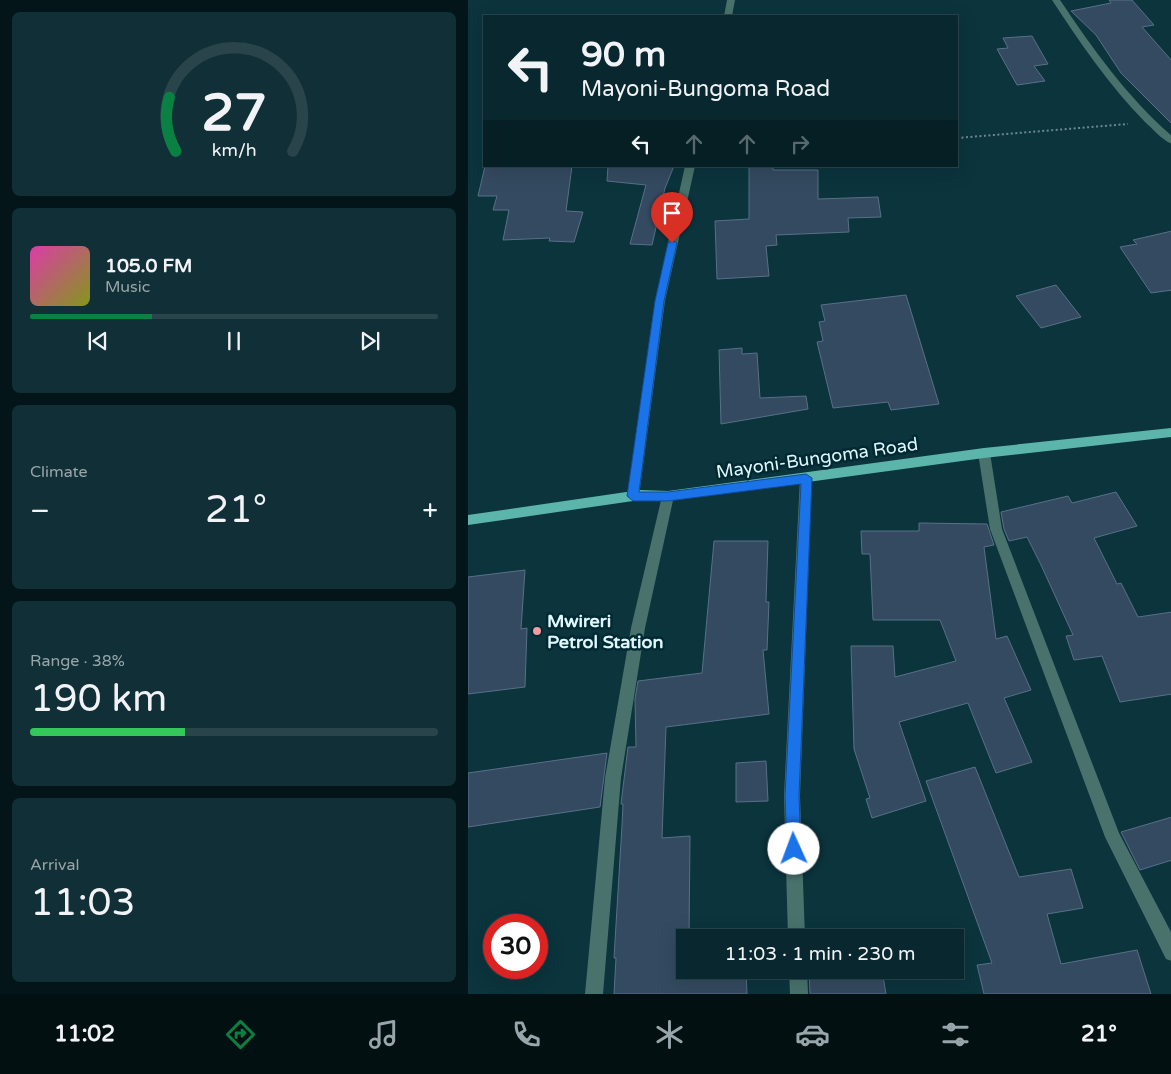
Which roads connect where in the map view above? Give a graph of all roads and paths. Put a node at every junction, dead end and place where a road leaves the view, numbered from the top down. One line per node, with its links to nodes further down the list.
1 (731, 0): 3 (street)
2 (1056, 0): 4 (street)
3 (728, 15)
4 (1149, 123): 5 (path); 6 (street)
5 (958, 138)
6 (1172, 141)
7 (690, 167): 11 (street)
8 (1172, 432): 9 (main road, Mayoni-Bungoma Road)
9 (984, 453): 10 (main road, Mayoni-Bungoma Road); 15 (street)
10 (806, 478): 12 (main road, Mayoni-Bungoma Road); 14 (street)
11 (633, 496): 12 (main road, Mayoni-Bungoma Road); 13 (main road, Mayoni-Bungoma Road)
12 (668, 496): 17 (street)
13 (468, 520)
14 (797, 929)
15 (1172, 953)
16 (798, 979): 18 (street)
17 (594, 994)
18 (799, 994)

